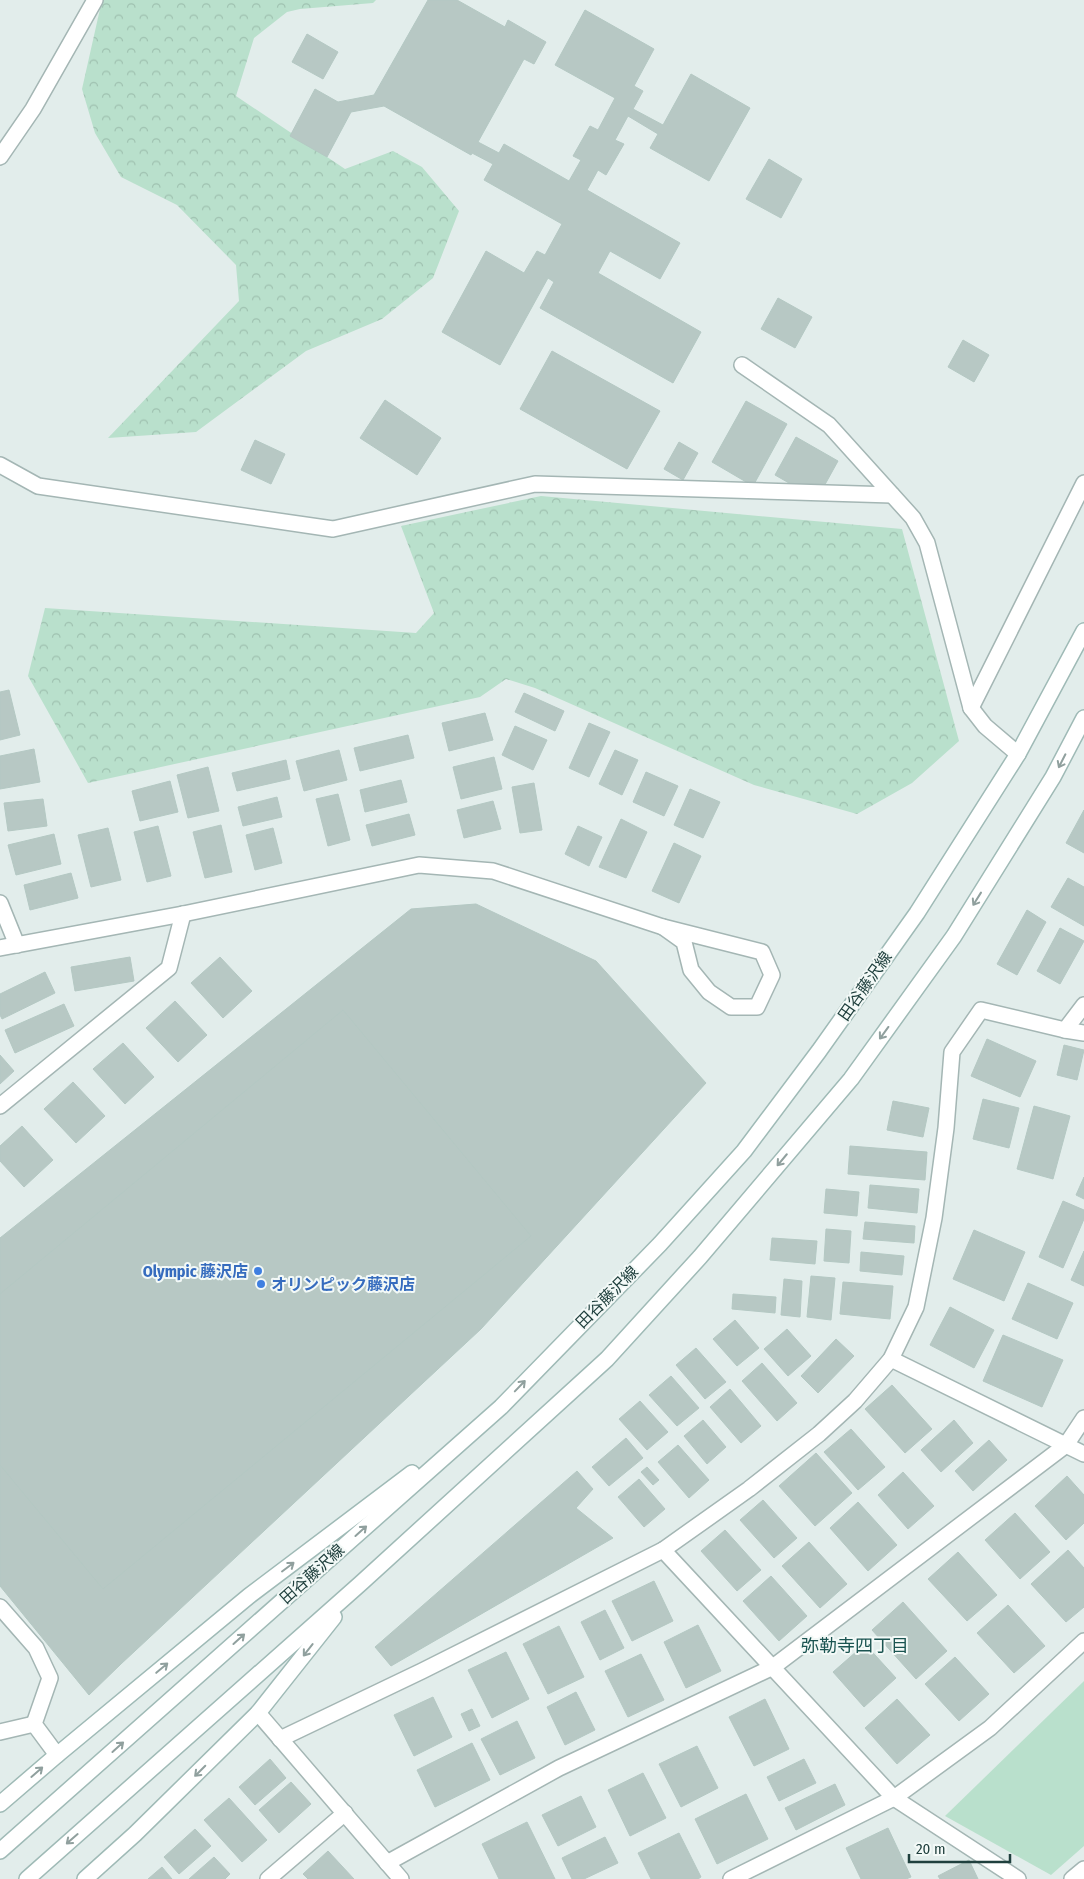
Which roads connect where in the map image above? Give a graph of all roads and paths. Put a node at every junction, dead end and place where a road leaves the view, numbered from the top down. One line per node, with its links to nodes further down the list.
1 (95, 0): 2 (street)
2 (0, 157)
3 (742, 365): 6 (street)
4 (0, 465): 6 (street)
5 (1084, 483): 8 (street)
6 (892, 495): 8 (street)
7 (1084, 630): 10 (street, 田谷藤沢線)
8 (970, 708): 10 (street)
9 (1084, 718): 26 (street, one-way to 26)
10 (1018, 754): 21 (street, 田谷藤沢線, one-way to 10)
11 (0, 903): 14 (street)
12 (183, 914): 13 (street); 14 (street); 19 (street)
13 (663, 927): 13 (street)
14 (17, 945): 15 (street)
15 (0, 948)
16 (1084, 1006): 17 (street)
17 (1065, 1030): 18 (street); 20 (street)
18 (1084, 1033)
19 (0, 1106)
20 (891, 1358): 23 (street); 25 (street)
21 (501, 1406): 34 (street, one-way to 21); 38 (street, 田谷藤沢線, one-way to 21)
22 (1084, 1418): 23 (street)
23 (1066, 1445): 24 (street); 29 (street)
24 (1084, 1454)
25 (662, 1550): 29 (street); 33 (street)
26 (360, 1584): 30 (street, one-way to 30); 41 (street, one-way to 41)
27 (0, 1607): 31 (street)
28 (1084, 1641): 35 (street)
29 (773, 1667): 35 (street); 39 (street)
30 (258, 1713): 33 (street); 42 (street, one-way to 42)
31 (34, 1724): 32 (street); 34 (street)
32 (0, 1732)
33 (280, 1738): 37 (street)
34 (57, 1754): 36 (street, one-way to 34)
35 (894, 1798): 45 (street); 46 (street)
36 (0, 1804)
37 (345, 1813): 39 (street); 43 (street)
38 (0, 1851)
39 (387, 1863): 44 (street)
40 (1084, 1869): 47 (street)
41 (27, 1879)
42 (85, 1879)
43 (268, 1879)
44 (401, 1879)
45 (731, 1879)
46 (1018, 1879)
47 (1072, 1879)

